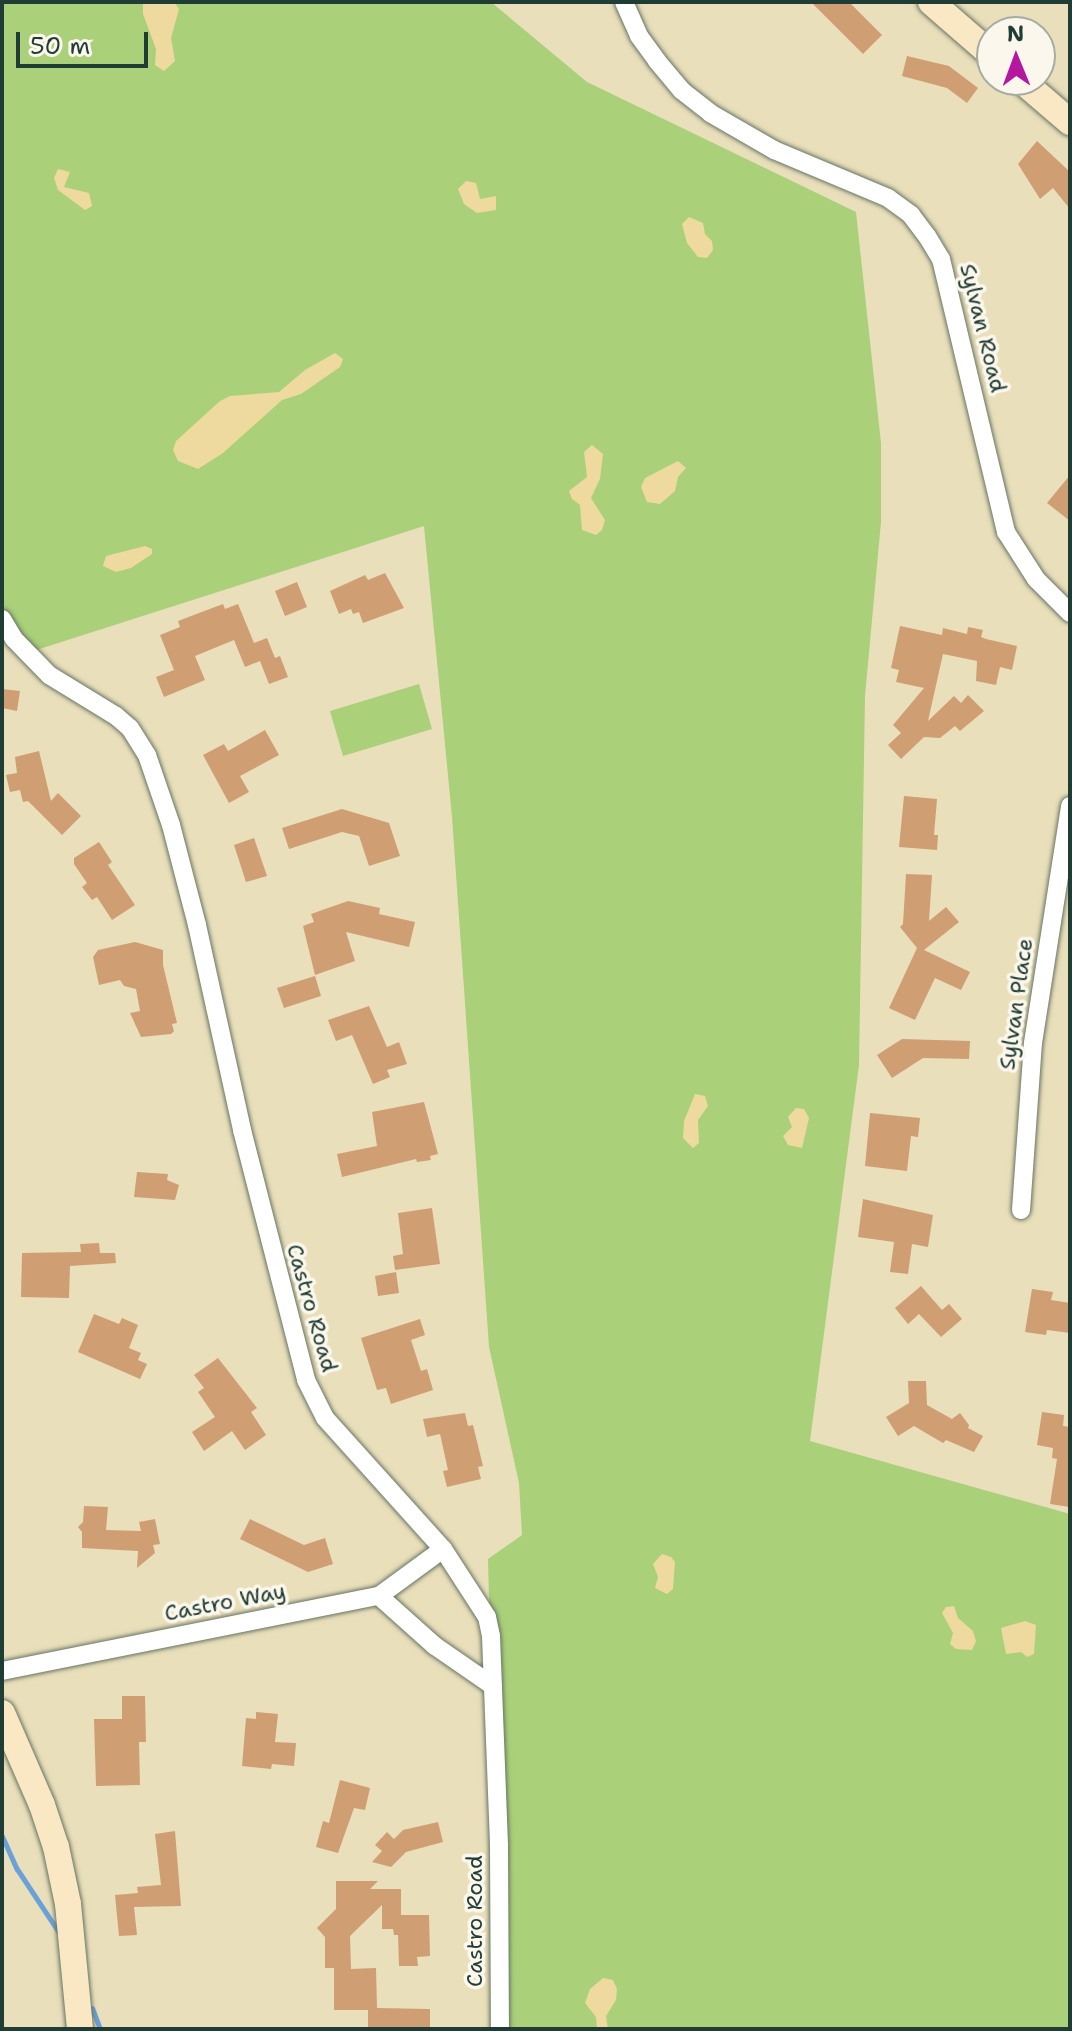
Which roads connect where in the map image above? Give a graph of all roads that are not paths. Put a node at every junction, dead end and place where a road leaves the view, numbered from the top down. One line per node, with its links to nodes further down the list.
1 (624, 2): 6 (street, Sylvan Road)
2 (931, 2): 3 (street)
3 (976, 41)
4 (1040, 96): 5 (street)
5 (1070, 122)
6 (1070, 613)
7 (2, 619): 10 (street, Castro Road)
8 (1070, 806): 9 (street, Sylvan Place)
9 (1021, 1210)
10 (443, 1549): 11 (street, Castro Way); 13 (street, Castro Road)
11 (379, 1596): 12 (street, Castro Way); 13 (street)
12 (2, 1671)
13 (493, 1686): 16 (street, Castro Road)
14 (2, 1713): 15 (street)
15 (80, 2029)
16 (500, 2029)

